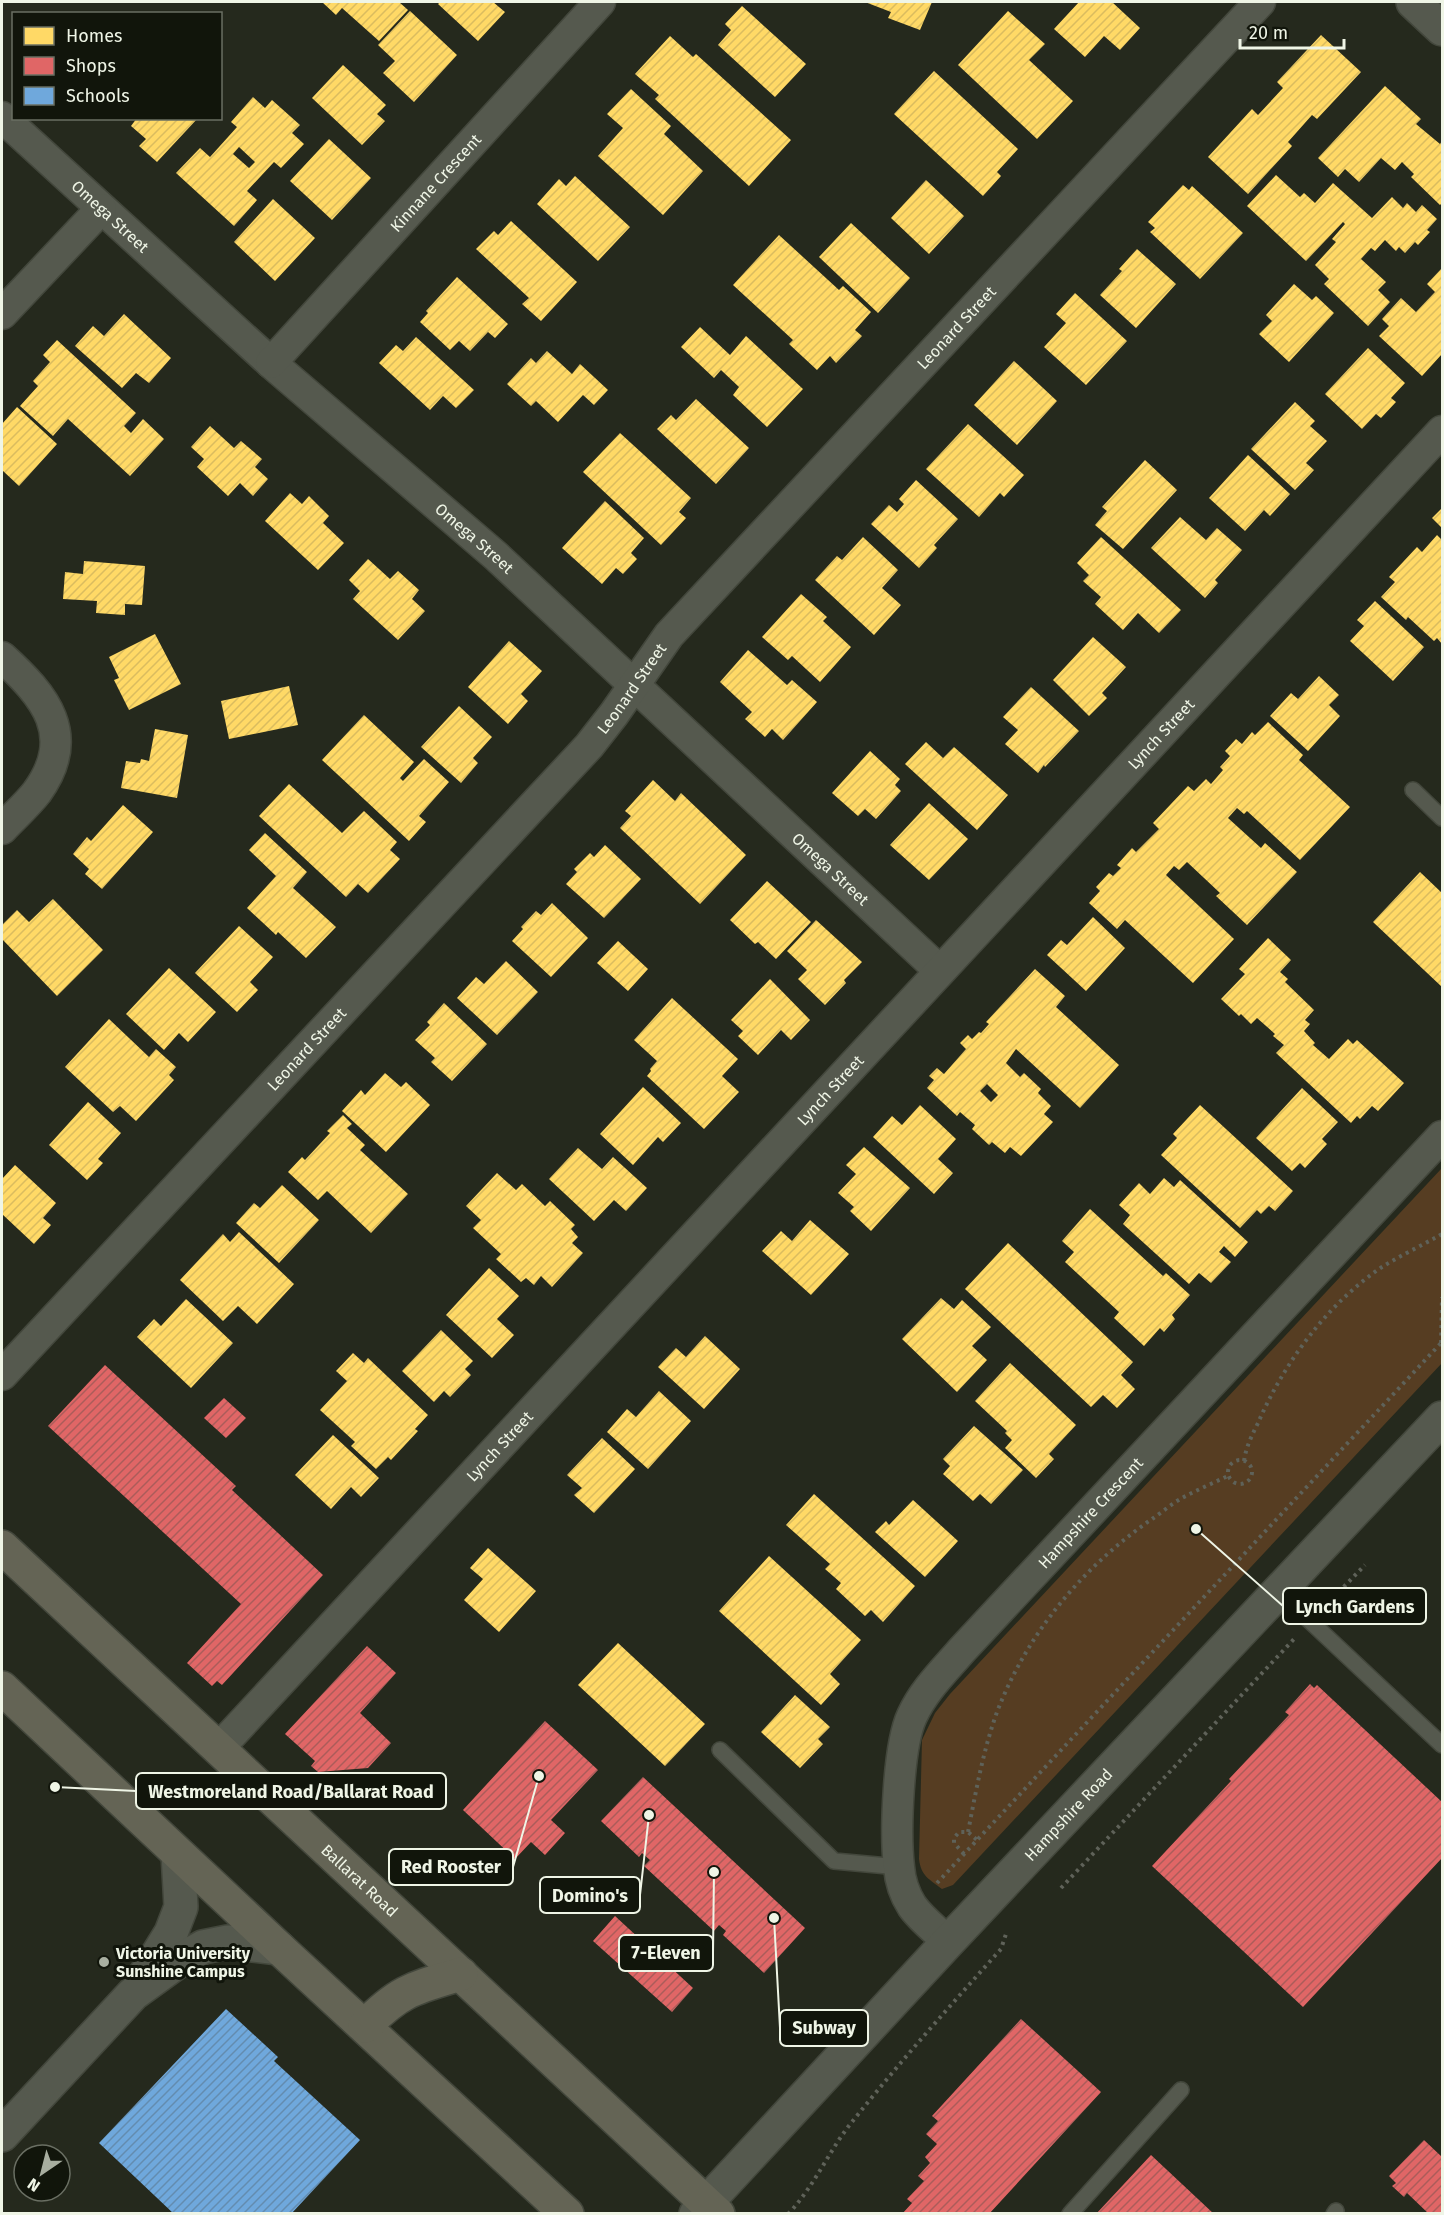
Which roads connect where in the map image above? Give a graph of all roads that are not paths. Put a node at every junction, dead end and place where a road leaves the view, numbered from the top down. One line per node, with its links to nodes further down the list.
1 (600, 2): 8 (street, Kinnane Crescent)
2 (1260, 2): 11 (street, Leonard Street)
3 (1413, 2): 4 (street)
4 (1443, 29)
5 (2, 117): 6 (street, Omega Street)
6 (101, 209): 7 (street); 8 (street, Omega Street)
7 (2, 314)
8 (271, 363): 11 (street, Omega Street)
9 (1443, 430): 15 (street, Lynch Street)
10 (2, 657): 14 (street)
11 (634, 685): 15 (street, Omega Street); 17 (street, Leonard Street)
12 (1413, 790): 13 (lane)
13 (1443, 818)
14 (2, 829)
15 (939, 970): 23 (street, Lynch Street)
16 (1443, 1136): 26 (street, Hampshire Crescent)
17 (2, 1375)
18 (1438, 1431): 20 (street, Hampshire Road)
19 (2, 1547): 23 (highway, Ballarat Road)
20 (1279, 1592): 22 (lane); 27 (street, Hampshire Road)
21 (2, 1688): 25 (highway)
22 (1443, 1745)
23 (219, 1748): 29 (highway, Ballarat Road)
24 (720, 1750): 26 (lane)
25 (178, 1854): 28 (highway); 30 (street)
26 (899, 1867): 27 (street, Hampshire Crescent)
27 (948, 1942): 34 (street, Hampshire Road)
28 (279, 1948): 30 (street); 31 (highway)
29 (461, 1974): 31 (highway); 34 (highway, Ballarat Road)
30 (133, 1994): 33 (street)
31 (365, 2026): 35 (highway)
32 (1181, 2090): 36 (lane)
33 (2, 2135)
34 (706, 2210)
35 (567, 2214)
36 (1070, 2214)

